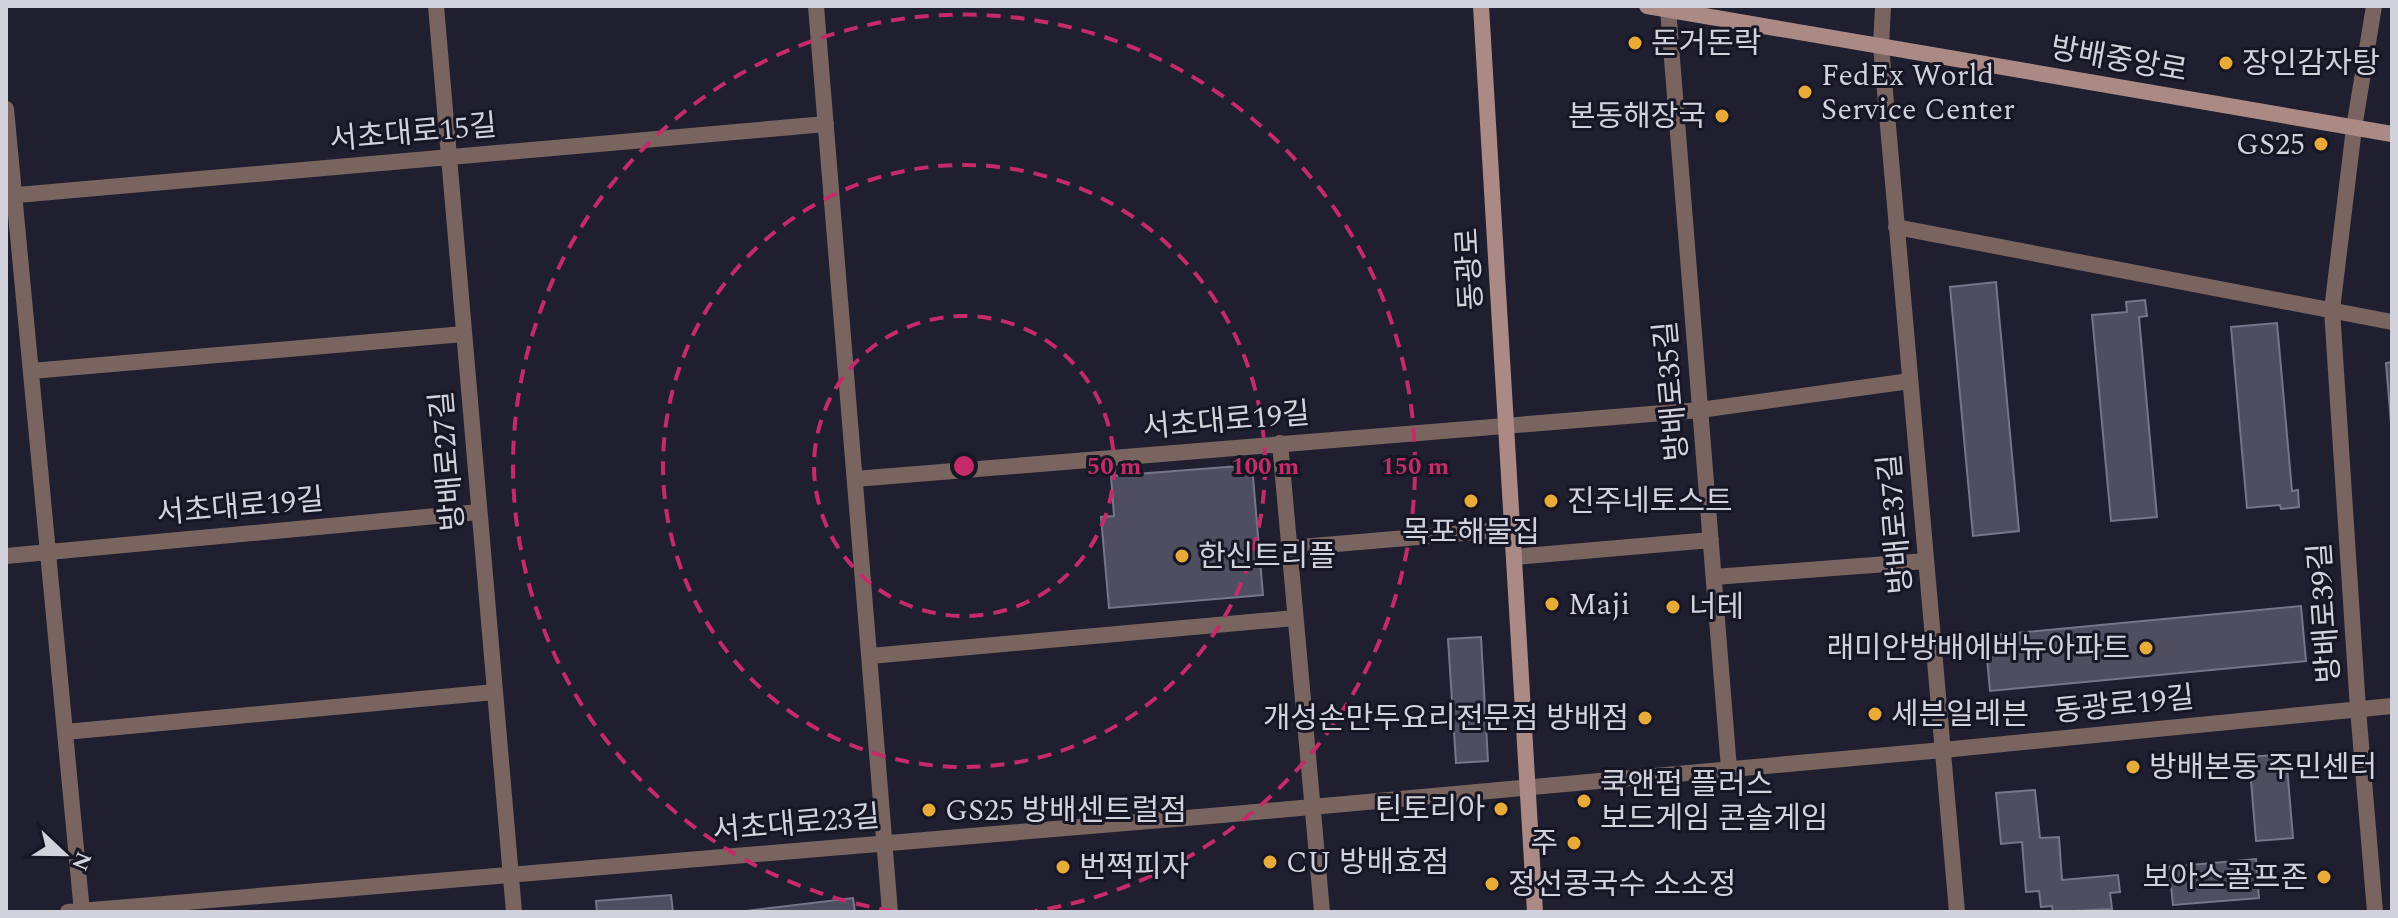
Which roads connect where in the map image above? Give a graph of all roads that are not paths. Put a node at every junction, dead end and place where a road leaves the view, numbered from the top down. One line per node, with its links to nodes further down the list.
1 (436, 6): 13 (street, 방배로27길)
2 (816, 6): 10 (street)
3 (1481, 6): 22 (street, 동광로)
4 (1647, 6): 7 (street, 방배중앙로)
5 (1883, 6): 8 (street, 방배로37길)
6 (2374, 6): 11 (street, 방배로39길)
7 (1668, 9): 8 (street, 방배중앙로); 21 (street, 방배로35길)
8 (1881, 46): 11 (street, 방배중앙로); 15 (street, 방배로37길)
9 (6, 109): 14 (street)
10 (826, 124): 13 (street, 서초대로15길); 24 (street)
11 (2354, 128): 12 (street, 방배중앙로); 16 (street, 방배로39길)
12 (2392, 134)
13 (449, 157): 14 (street, 서초대로15길); 18 (street, 방배로27길)
14 (10, 196): 19 (street)
15 (1896, 227): 16 (street); 20 (street, 방배로37길)
16 (2332, 310): 17 (street); 38 (street, 방배로39길)
17 (2392, 322)
18 (464, 334): 19 (street); 25 (street, 방배로27길)
19 (31, 371): 29 (street)
20 (1910, 381): 21 (street, 서초대로19길); 32 (street, 방배로37길)
21 (1700, 410): 22 (street, 서초대로19길); 27 (street, 방배로35길)
22 (1506, 427): 23 (street, 서초대로19길); 26 (street, 동광로)
23 (1280, 443): 24 (street, 서초대로19길); 28 (street)
24 (855, 479): 35 (street)
25 (479, 512): 29 (street, 서초대로19길); 36 (street, 방배로27길)
26 (1512, 529): 28 (street); 31 (street, 동광로)
27 (1711, 540): 31 (street); 33 (street, 방배로35길)
28 (1289, 548): 34 (street)
29 (48, 552): 30 (street, 서초대로19길); 39 (street)
30 (6, 556)
31 (1514, 557): 42 (street, 동광로)
32 (1926, 561): 33 (street); 40 (street, 방배로37길)
33 (1714, 577): 41 (street, 방배로35길)
34 (1295, 618): 35 (street); 43 (street)
35 (870, 656): 44 (street)
36 (495, 692): 39 (street); 45 (street, 방배로27길)
37 (2392, 706): 38 (street, 동광로19길)
38 (2358, 709): 40 (street, 동광로19길); 52 (street, 방배로39길)
39 (65, 732): 46 (street)
40 (1943, 750): 41 (street, 동광로19길); 51 (street, 방배로37길)
41 (1729, 769): 42 (street, 동광로19길)
42 (1528, 787): 43 (street, 서초대로23길); 50 (street, 동광로)
43 (1312, 807): 44 (street, 서초대로23길); 49 (street)
44 (885, 844): 45 (street, 서초대로23길); 48 (street)
45 (510, 876): 46 (street, 서초대로23길); 47 (street, 방배로27길)
46 (77, 912)
47 (514, 912)
48 (890, 912)
49 (1322, 912)
50 (1535, 912)
51 (1957, 912)
52 (2375, 912)

